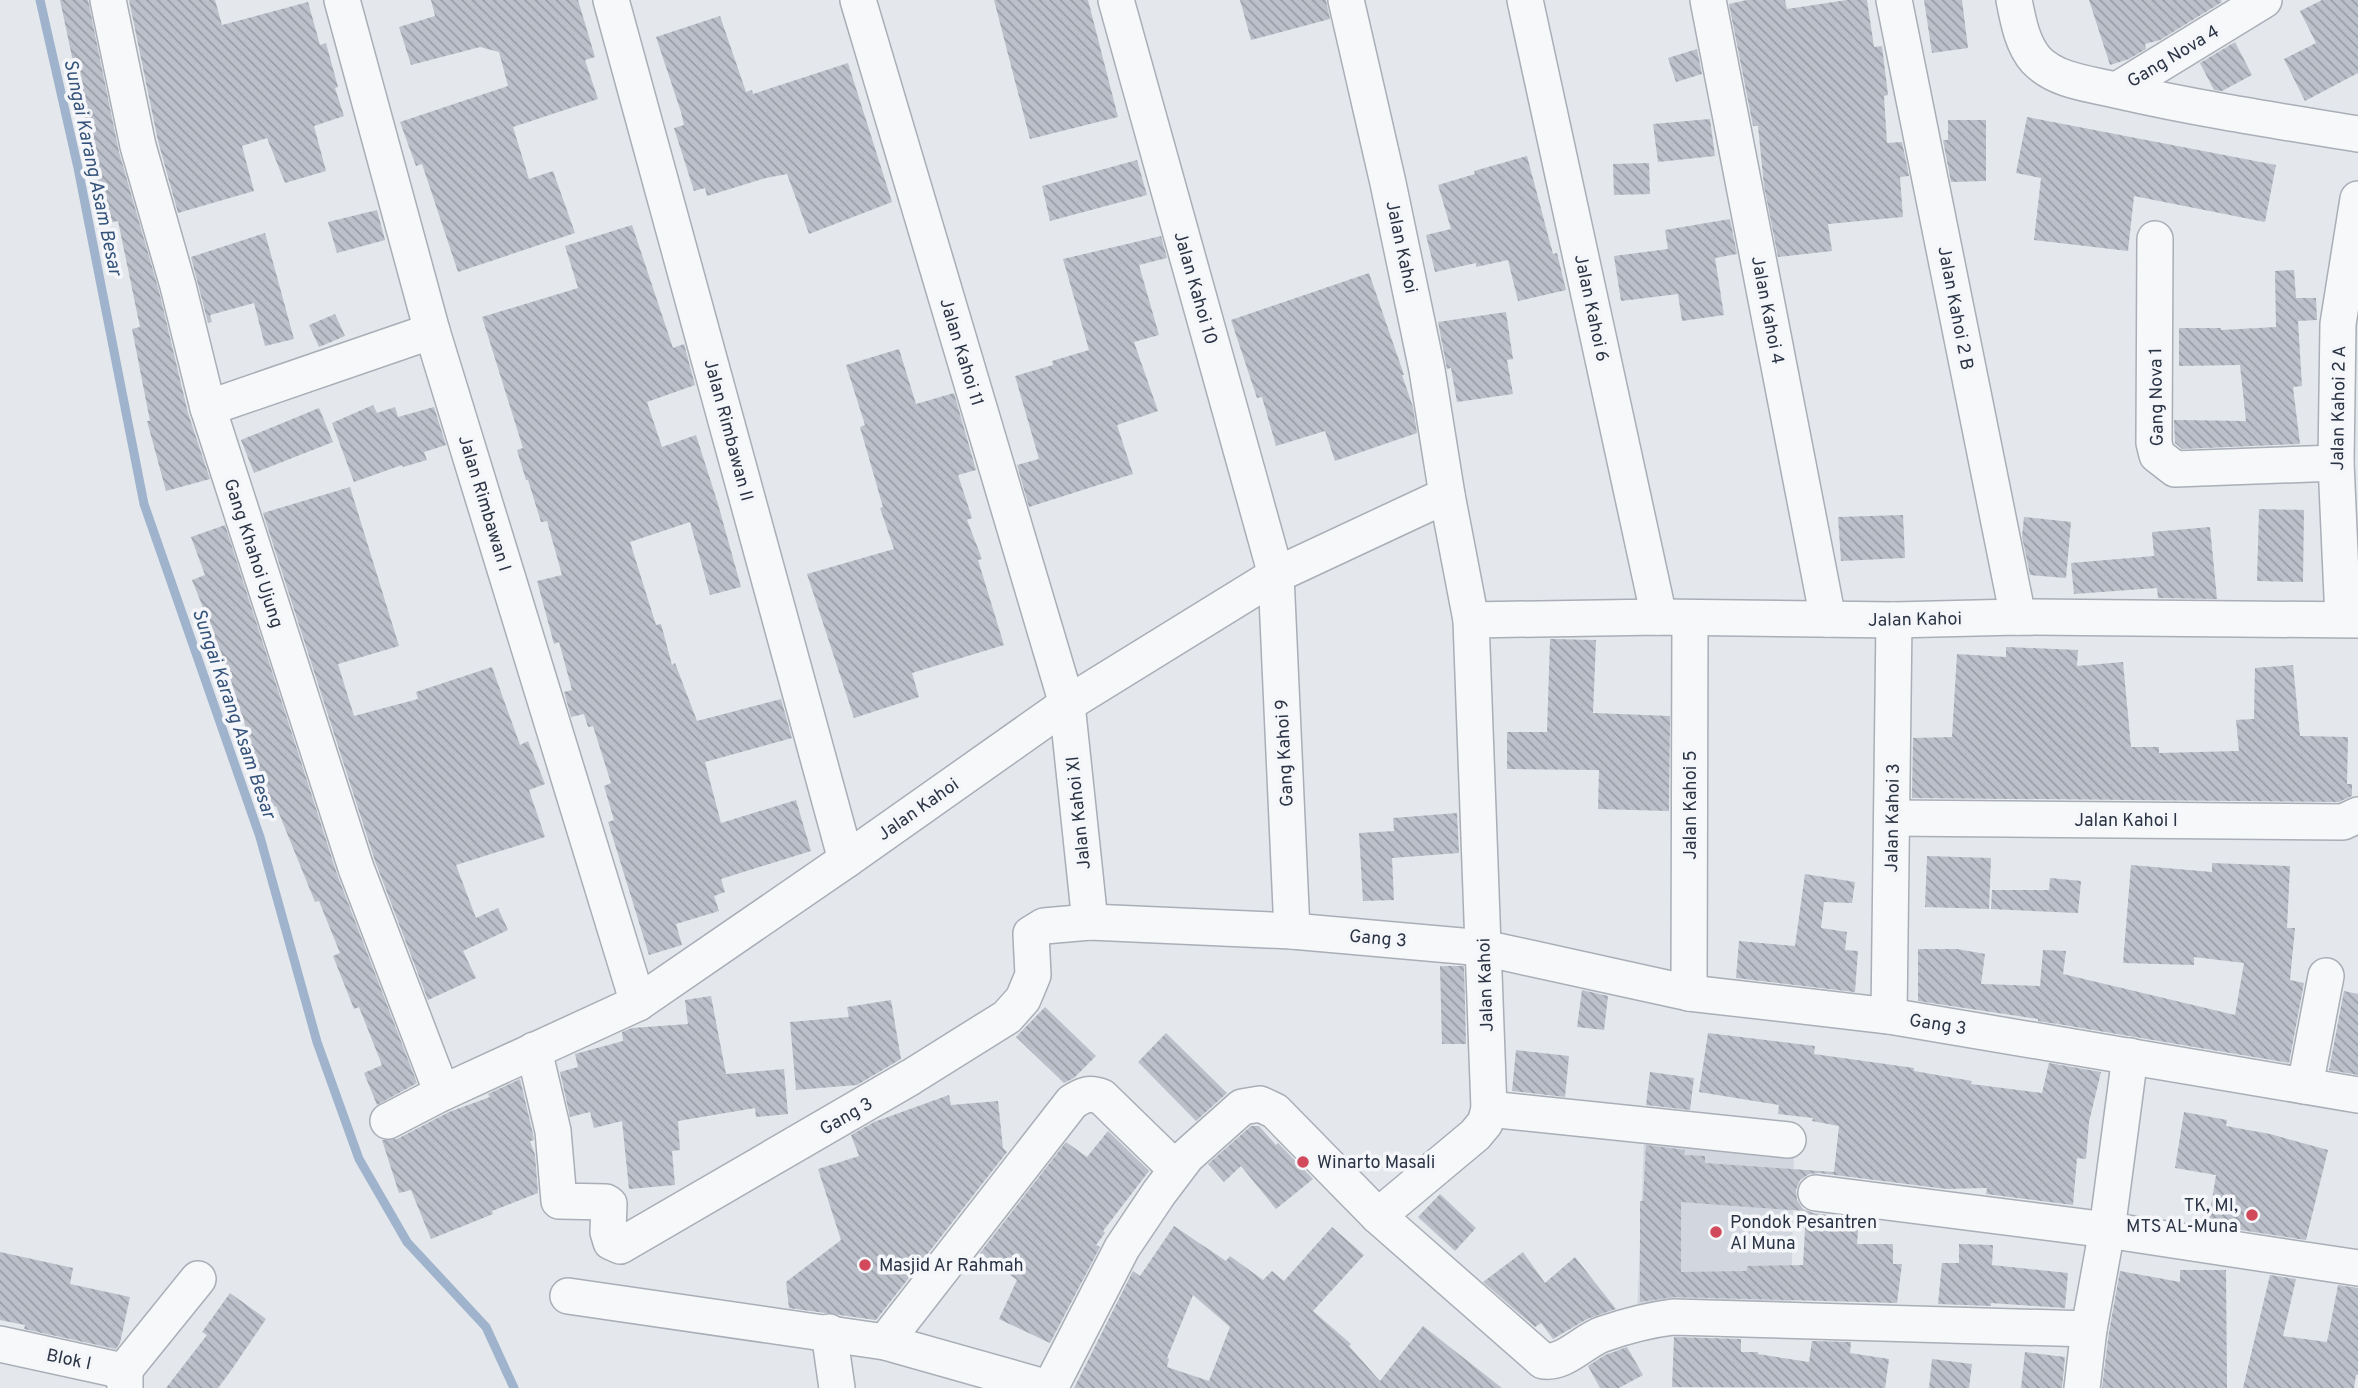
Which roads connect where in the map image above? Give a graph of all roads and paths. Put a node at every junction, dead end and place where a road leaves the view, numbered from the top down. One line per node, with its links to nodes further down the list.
1 (108, 0): 18 (street, Gang Khahoi Ujung)
2 (342, 0): 17 (street, Jalan Rimbawan I)
3 (611, 0): 31 (street, Jalan Rimbawan II)
4 (858, 0): 28 (street, Jalan Kahoi 11)
5 (1116, 0): 21 (street, Jalan Kahoi 10)
6 (1346, 0): 20 (street, Jalan Kahoi)
7 (1525, 0): 22 (street, Jalan Kahoi 6)
8 (1708, 0): 24 (street, Jalan Kahoi 4)
9 (1894, 0): 23 (street, Jalan Kahoi 2 B)
10 (2014, 0): 12 (street)
11 (2264, 0): 12 (street, Gang Nova 4)
12 (2117, 90): 13 (street)
13 (2358, 134)
14 (2358, 199): 16 (street, Jalan Kahoi 2 A)
15 (2155, 239): 19 (street, Gang Nova 1)
16 (2348, 322): 19 (street, Jalan Kahoi 2 A)
17 (432, 331): 18 (street); 37 (street, Jalan Rimbawan I)
18 (208, 408): 42 (street, Gang Khahoi Ujung)
19 (2336, 463): 27 (street, Jalan Kahoi 2 A)
20 (1447, 495): 21 (street, Jalan Kahoi); 25 (street, Jalan Kahoi)
21 (1276, 575): 28 (street, Jalan Kahoi); 33 (street, Gang Kahoi 9)
22 (1675, 617): 24 (street, Jalan Kahoi); 25 (street, Jalan Kahoi); 36 (street, Jalan Kahoi 5)
23 (2018, 617): 26 (street, Jalan Kahoi); 27 (street, Jalan Kahoi)
24 (1828, 619): 26 (street, Jalan Kahoi)
25 (1471, 620): 34 (street, Jalan Kahoi)
26 (1894, 620): 30 (street, Jalan Kahoi 3)
27 (2350, 620)
28 (1067, 704): 31 (street, Jalan Kahoi); 32 (street, Jalan Kahoi XI)
29 (2358, 815): 30 (street, Jalan Kahoi I)
30 (1892, 818): 38 (street, Jalan Kahoi 3)
31 (846, 860): 37 (street, Jalan Kahoi)
32 (1090, 922): 33 (street, Gang 3); 39 (street, Gang 3)
33 (1292, 931): 34 (street, Gang 3)
34 (1484, 948): 36 (street, Gang 3); 44 (street, Jalan Kahoi)
35 (2326, 976): 41 (street)
36 (1689, 993): 38 (street, Gang 3)
37 (638, 1003): 39 (street, Jalan Kahoi)
38 (1889, 1016): 40 (street, Gang 3)
39 (534, 1051): 42 (street, Jalan Kahoi)
40 (2130, 1056): 41 (street, Gang 3); 50 (street)
41 (2305, 1086): 43 (street, Gang 3)
42 (442, 1093): 45 (street, Jalan Kahoi)
43 (2358, 1095)
44 (1489, 1109): 46 (street); 49 (street)
45 (388, 1121)
46 (1788, 1140)
47 (1176, 1170): 49 (street); 56 (street); 60 (street)
48 (1816, 1193): 50 (street)
49 (1378, 1216): 54 (street)
50 (2107, 1230): 51 (street); 54 (street)
51 (2358, 1268)
52 (198, 1279): 58 (street)
53 (568, 1296): 55 (street)
54 (2089, 1329): 61 (street)
55 (829, 1332): 56 (street); 59 (street)
56 (885, 1342): 60 (street)
57 (0, 1344): 58 (street, Blok I)
58 (123, 1380)
59 (837, 1388)
60 (1049, 1388)
61 (2082, 1388)

